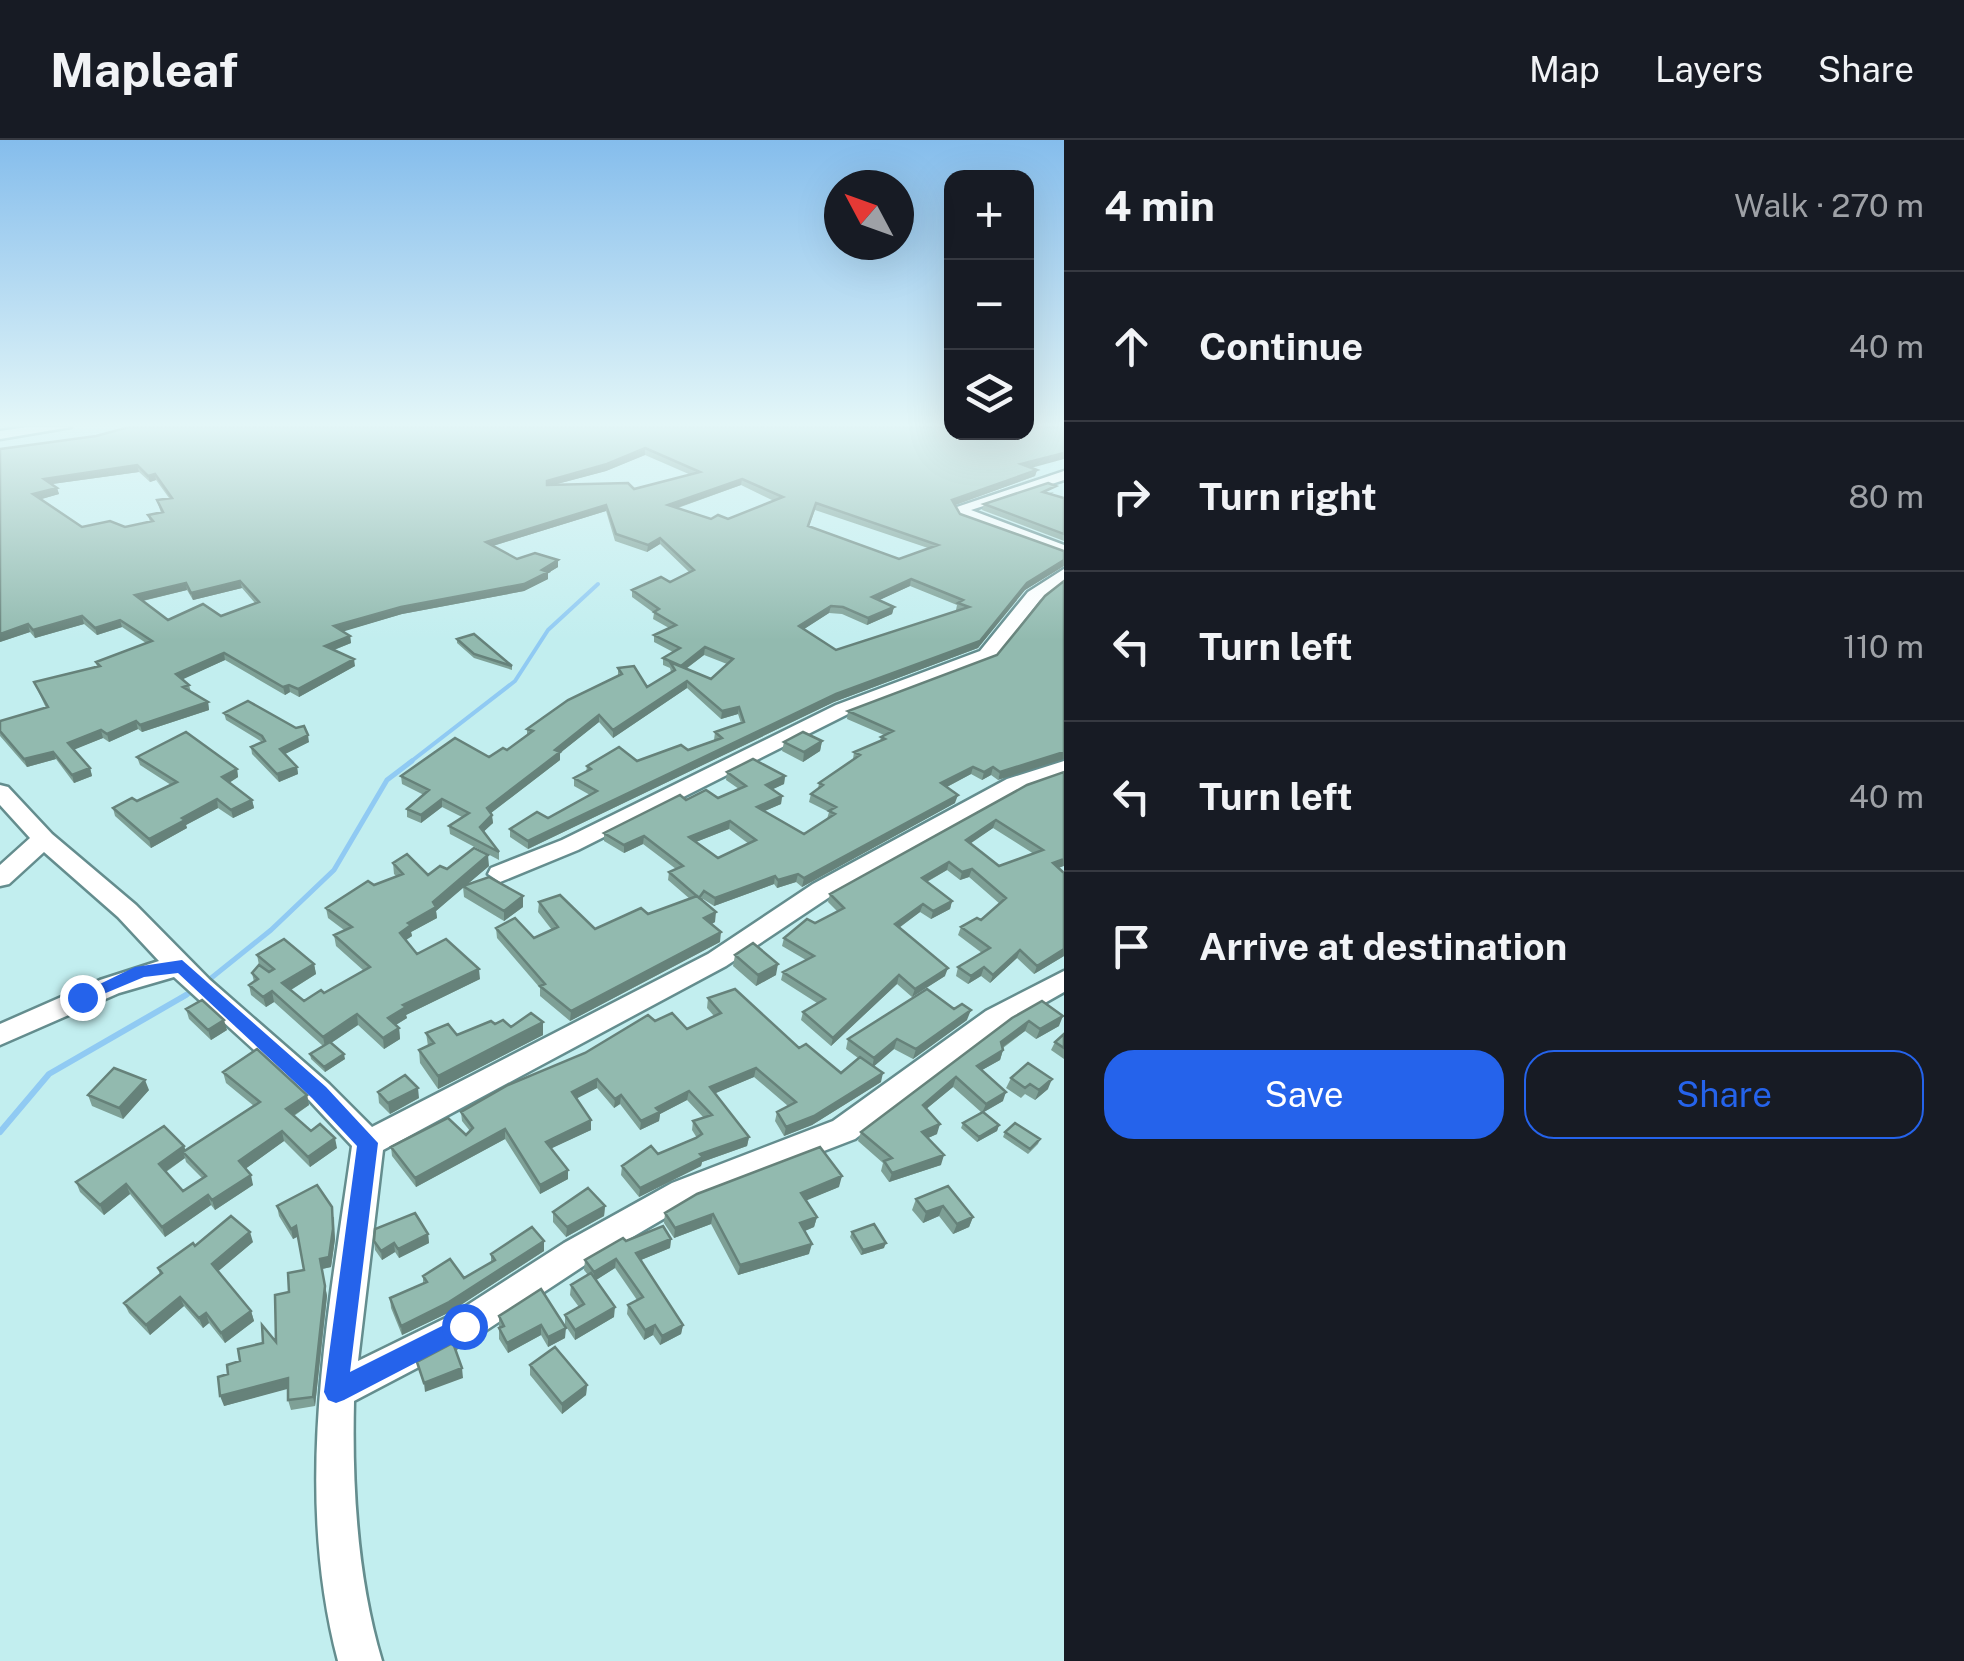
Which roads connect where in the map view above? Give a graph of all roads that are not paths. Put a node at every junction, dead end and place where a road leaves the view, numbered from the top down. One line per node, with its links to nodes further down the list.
1 (993, 498): 2 (street)
2 (1064, 551)
3 (1064, 574): 7 (street)
4 (1064, 768): 12 (street)
5 (0, 792): 6 (street)
6 (44, 839): 8 (street); 9 (street)
7 (500, 874)
8 (0, 878)
9 (182, 966): 11 (street); 12 (street)
10 (1064, 980): 13 (street)
11 (0, 1036)
12 (368, 1143): 13 (street)
13 (336, 1392): 14 (street)
14 (360, 1661)

